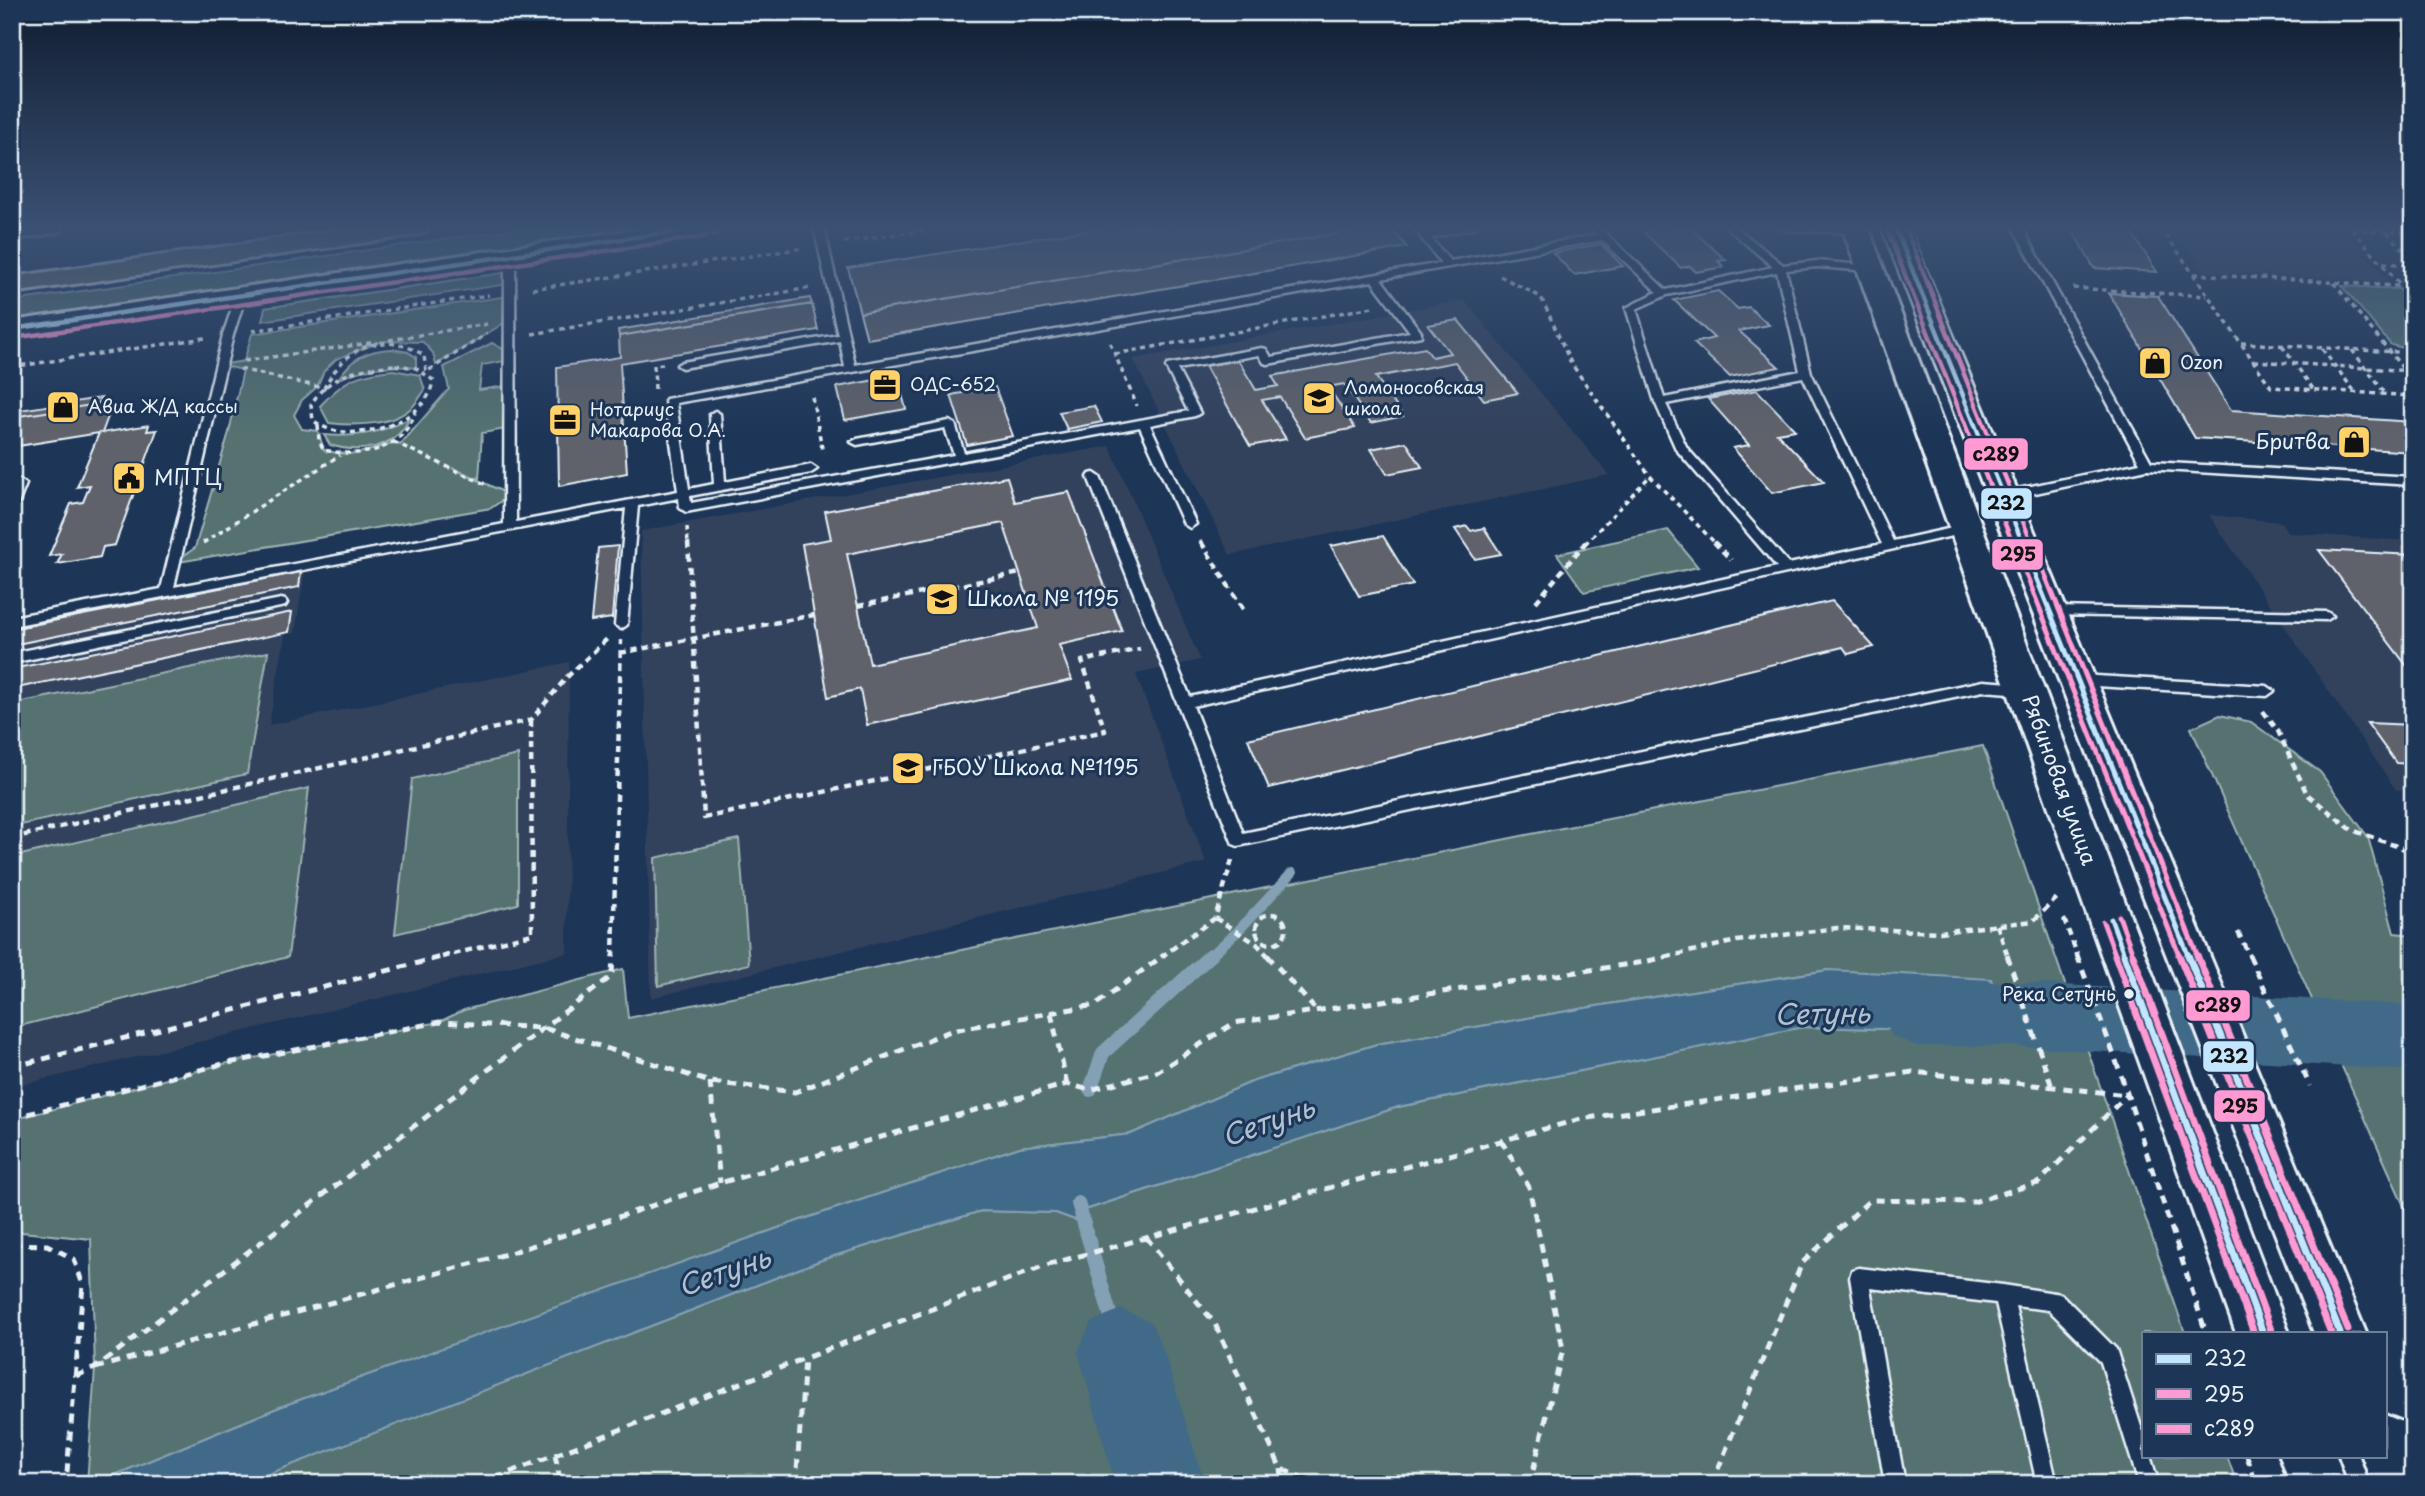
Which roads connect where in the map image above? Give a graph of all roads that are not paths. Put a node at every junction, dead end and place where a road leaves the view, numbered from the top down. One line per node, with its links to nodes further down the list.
1 (229, 297): 12 (main road)
2 (240, 297): 37 (lane)
3 (509, 297): 33 (lane)
4 (835, 297): 13 (lane)
5 (1268, 297): 15 (lane)
6 (1389, 297): 19 (lane)
7 (1656, 297): 17 (lane)
8 (1788, 297): 16 (lane)
9 (1881, 297): 34 (main road, Рябиновая улица)
10 (1923, 297): 29 (main road)
11 (2055, 297): 22 (lane)
12 (12, 329)
13 (844, 337): 14 (lane); 15 (lane)
14 (682, 365)
15 (851, 369): 28 (lane)
16 (1806, 373): 17 (lane); 35 (lane)
17 (1660, 402): 36 (lane)
18 (715, 414): 27 (lane)
19 (1144, 423): 21 (lane); 32 (lane)
20 (858, 442): 21 (lane)
21 (960, 457): 28 (lane)
22 (2147, 465): 25 (lane); 29 (lane)
23 (811, 469): 27 (lane)
24 (1094, 477): 47 (lane)
25 (2413, 481)
26 (12, 485): 31 (lane)
27 (720, 486): 28 (lane)
28 (683, 494): 30 (lane)
29 (2003, 496): 39 (main road)
30 (632, 503): 33 (lane); 42 (lane)
31 (12, 504)
32 (1190, 524)
33 (510, 526): 37 (lane)
34 (1966, 529): 35 (lane); 45 (main road, Рябиновая улица)
35 (1890, 547): 36 (lane)
36 (1786, 569): 47 (lane)
37 (166, 593): 41 (lane)
38 (281, 603): 43 (lane)
39 (2050, 611): 40 (lane); 44 (main road)
40 (2327, 616)
41 (12, 622)
42 (621, 625)
43 (12, 658)
44 (2078, 680): 46 (lane); 50 (main road)
45 (2025, 690): 47 (lane); 49 (main road, Рябиновая улица)
46 (2267, 691)
47 (1184, 703)
48 (2003, 1294): 53 (lane); 54 (lane); 55 (lane)
49 (2263, 1332)
50 (2340, 1332)
51 (2386, 1446): 57 (main road)
52 (2309, 1458): 56 (main road)
53 (1895, 1484)
54 (2047, 1484)
55 (2149, 1484)
56 (2318, 1484)
57 (2401, 1484)

